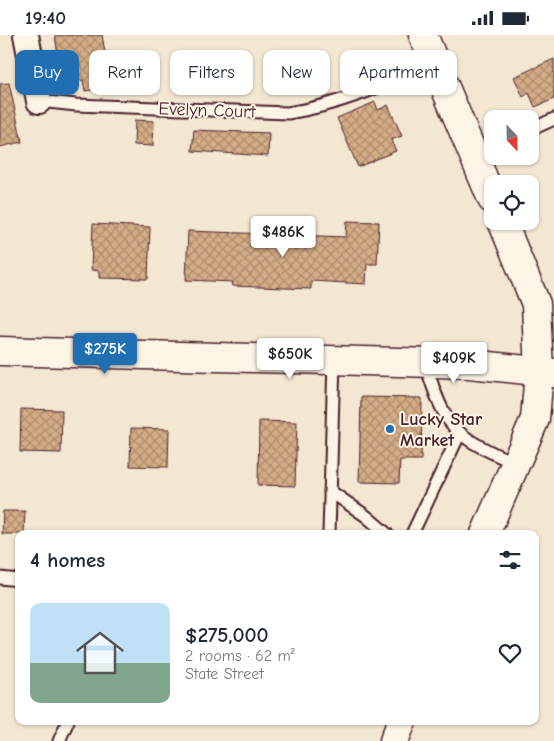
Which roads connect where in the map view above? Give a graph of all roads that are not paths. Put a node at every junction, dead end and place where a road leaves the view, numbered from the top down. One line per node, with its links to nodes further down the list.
1 (26, 35): 6 (street, Evelyn Court)
2 (423, 35): 3 (street)
3 (429, 50)
4 (355, 95): 6 (lane, Evelyn Court)
5 (452, 95): 9 (street)
6 (38, 101)
7 (554, 119): 8 (lane)
8 (539, 126)
9 (483, 151): 10 (street)
10 (488, 175)
11 (506, 230): 15 (street)
12 (0, 351): 13 (street)
13 (334, 360): 14 (street); 18 (lane)
14 (426, 363): 15 (street); 16 (lane)
15 (547, 373): 17 (street)
16 (460, 433): 17 (lane); 21 (lane)
17 (516, 464): 22 (street)
18 (330, 491): 19 (lane); 20 (lane)
19 (328, 530)
20 (382, 530)
21 (414, 530)
22 (487, 530)
23 (0, 578): 24 (lane)
24 (15, 580)
25 (66, 725): 27 (lane)
26 (400, 725): 28 (street)
27 (59, 741)
28 (394, 741)

